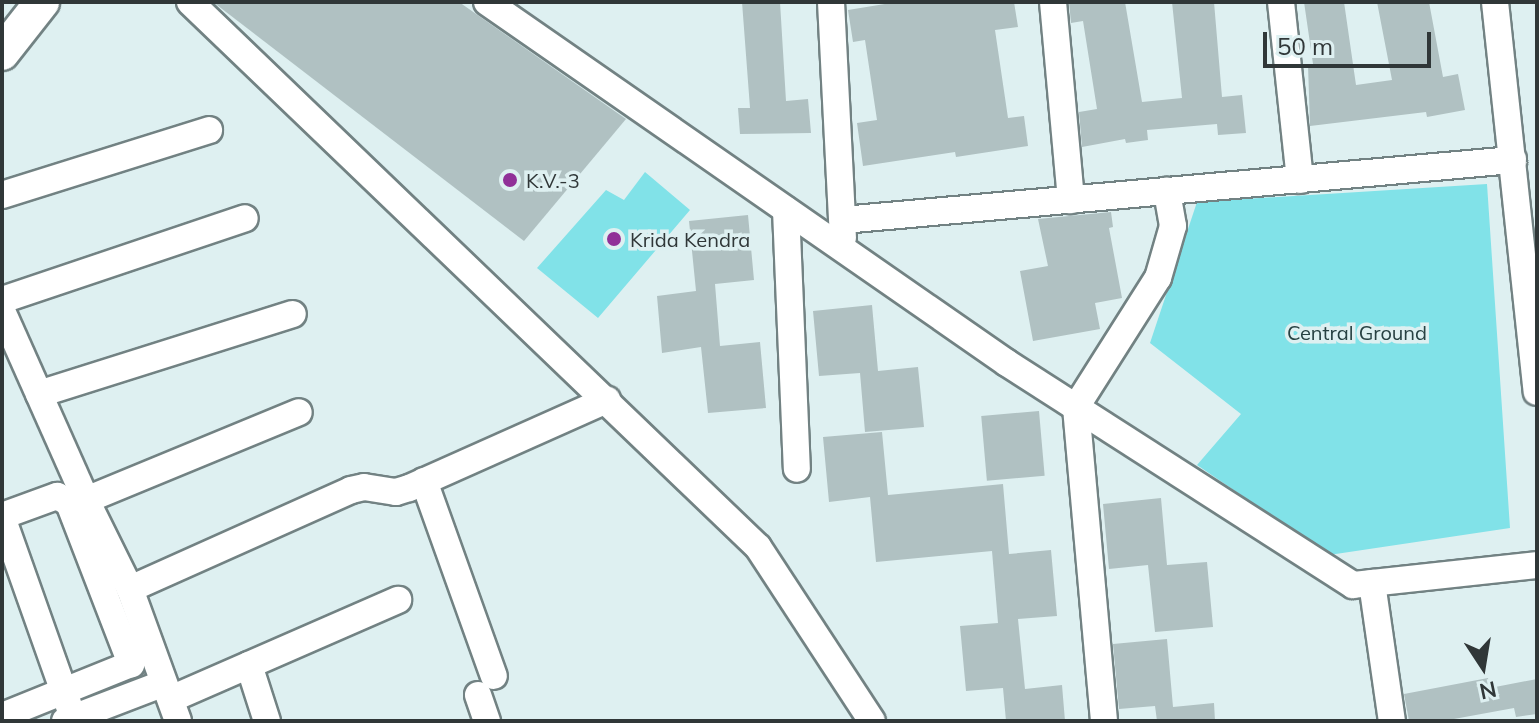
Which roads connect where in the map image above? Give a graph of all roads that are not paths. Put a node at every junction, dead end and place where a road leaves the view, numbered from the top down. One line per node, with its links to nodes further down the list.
1 (42, 2): 8 (street)
2 (190, 2): 25 (street)
3 (487, 2): 16 (street)
4 (831, 2): 18 (street)
5 (1053, 2): 14 (street)
6 (1281, 2): 11 (street)
7 (1495, 2): 10 (street)
8 (2, 53)
9 (209, 130): 13 (street)
10 (1513, 160): 11 (street); 15 (street)
11 (1300, 180): 12 (street)
12 (1167, 191): 14 (street); 26 (street)
13 (2, 195)
14 (1071, 200): 18 (street)
15 (1527, 208): 23 (street)
16 (786, 210): 19 (street); 28 (street)
17 (245, 218): 20 (street)
18 (843, 220): 19 (street)
19 (843, 250): 26 (street)
20 (2, 300)
21 (2, 311): 24 (street)
22 (293, 314): 24 (street)
23 (1537, 392)
24 (39, 394): 30 (street)
25 (607, 400): 29 (street); 43 (street)
26 (1076, 407): 33 (street); 44 (street)
27 (299, 412): 30 (street)
28 (797, 469)
29 (424, 481): 34 (street); 42 (street)
30 (86, 500): 34 (street)
31 (2, 516): 37 (street); 37 (street)
32 (1537, 565): 33 (street)
33 (1372, 583): 45 (street)
34 (130, 589): 38 (street)
35 (398, 600): 36 (street)
36 (249, 665): 38 (street); 41 (street)
37 (64, 693): 39 (street); 40 (street)
38 (170, 701): 40 (street)
39 (2, 716)
40 (69, 720)
41 (267, 721)
42 (487, 721)
43 (872, 721)
44 (1104, 721)
45 (1392, 721)

